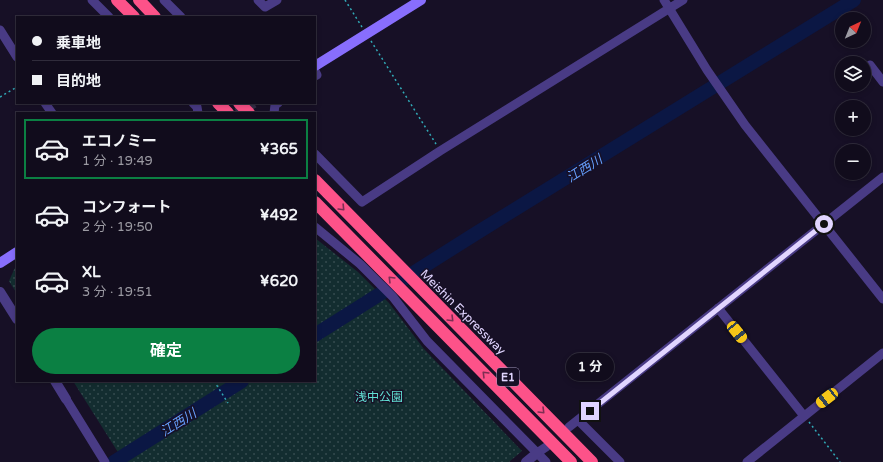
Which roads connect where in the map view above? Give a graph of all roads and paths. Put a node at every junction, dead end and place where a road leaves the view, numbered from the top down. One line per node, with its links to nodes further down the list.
1 (92, 0): 12 (street)
2 (117, 0): 13 (highway)
3 (139, 0): 14 (highway)
4 (164, 0): 15 (street)
5 (258, 0): 6 (street)
6 (277, 0)
7 (345, 0): 17 (path)
8 (421, 0): 17 (main road)
9 (664, 0): 11 (street)
10 (683, 0): 11 (street)
11 (670, 8): 28 (street); 33 (street)
12 (108, 16)
13 (133, 16)
14 (154, 16)
15 (180, 16)
16 (0, 30): 18 (street)
17 (367, 34): 19 (main road); 28 (path)
18 (16, 55)
19 (316, 65)
20 (871, 66): 21 (street)
21 (883, 82)
22 (16, 88): 23 (path)
23 (0, 97)
24 (219, 104): 26 (highway)
25 (240, 104): 27 (highway)
26 (227, 112)
27 (248, 112)
28 (440, 151): 29 (street)
29 (316, 155)
30 (883, 177): 33 (street)
31 (316, 181): 56 (highway, Meishin Expressway / E1, one-way to 56)
32 (316, 203): 36 (highway, E1)
33 (824, 224): 39 (street); 40 (street)
34 (316, 228): 36 (street)
35 (16, 253): 37 (main road)
36 (364, 260): 51 (street); 55 (highway, E1, one-way to 36)
37 (0, 263)
38 (0, 292): 41 (street)
39 (883, 299)
40 (718, 308): 47 (street); 48 (street)
41 (16, 317)
42 (883, 353): 47 (street)
43 (56, 382): 45 (street)
44 (215, 382): 46 (path)
45 (66, 399): 52 (street)
46 (228, 403)
47 (804, 416): 58 (street); 59 (path)
48 (578, 420): 49 (street); 57 (street)
49 (570, 427)
50 (546, 446): 51 (street)
51 (538, 453): 53 (street); 54 (street)
52 (105, 462)
53 (526, 462)
54 (546, 462)
55 (571, 462)
56 (592, 462)
57 (620, 462)
58 (747, 462)
59 (840, 462)

